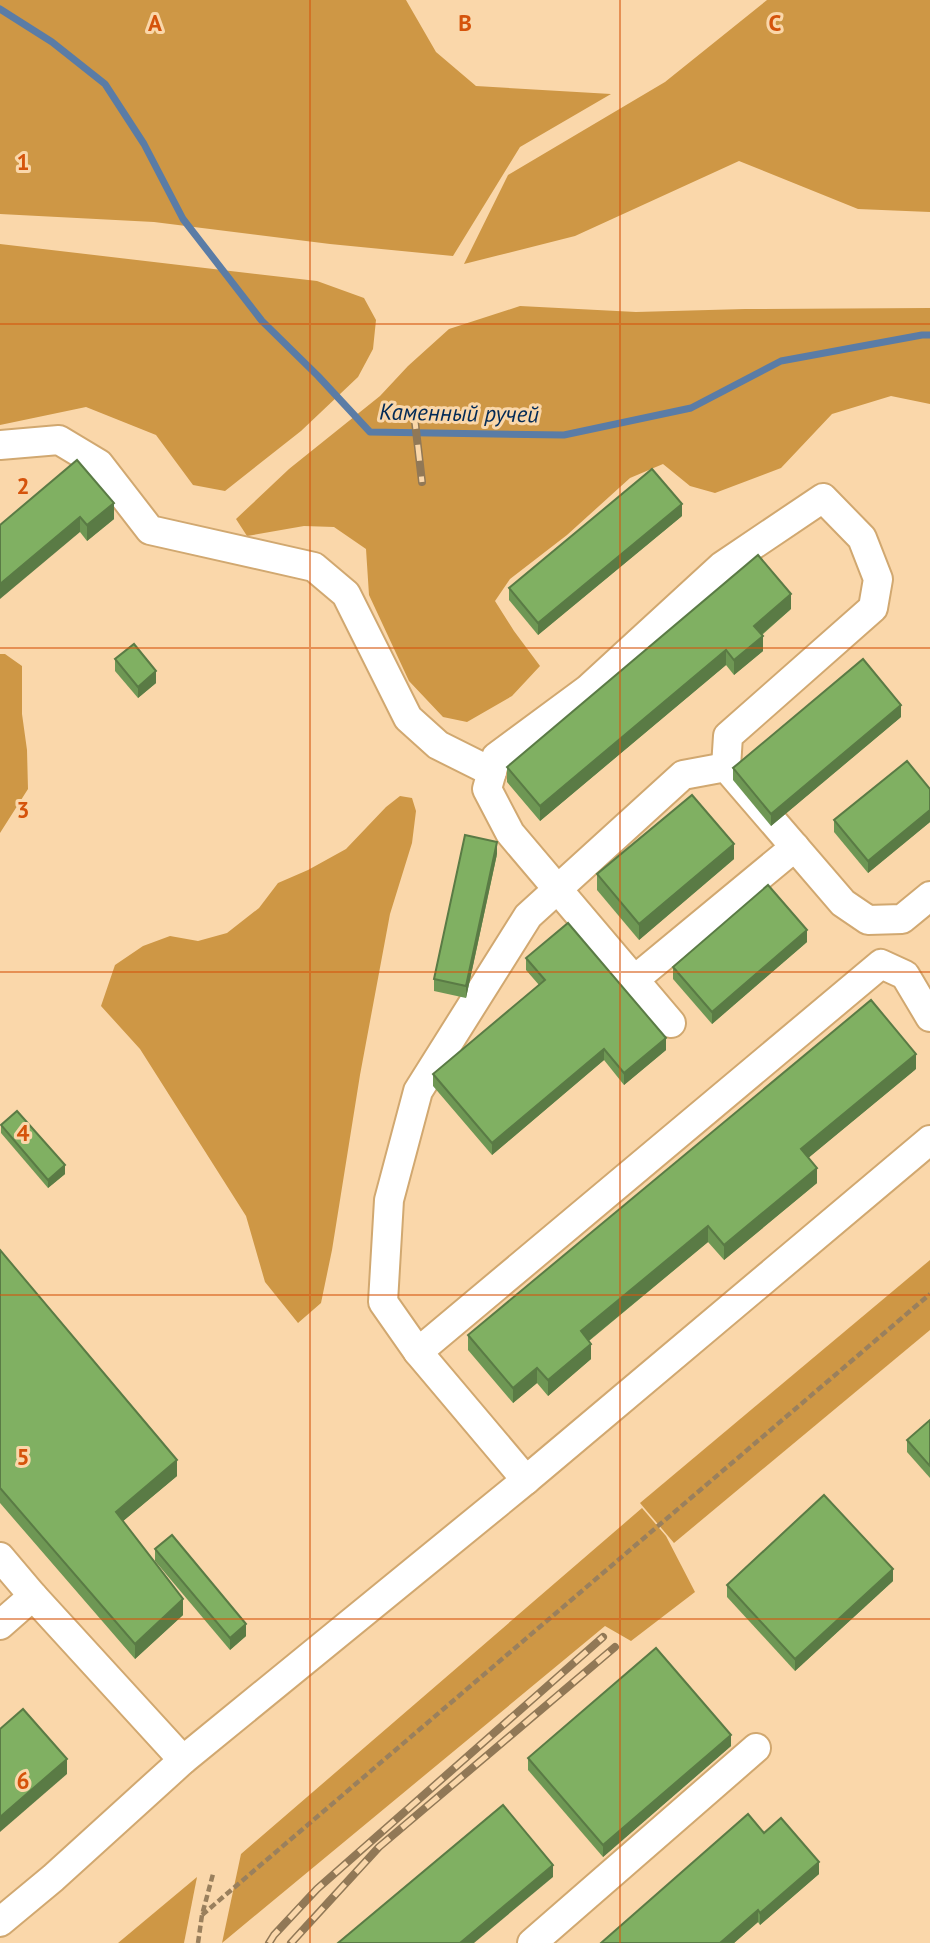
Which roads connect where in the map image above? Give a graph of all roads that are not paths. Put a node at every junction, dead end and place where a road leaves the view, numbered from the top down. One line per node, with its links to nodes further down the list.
1 (0, 444): 3 (lane)
2 (726, 766): 3 (lane); 4 (lane); 5 (lane)
3 (492, 772): 5 (lane)
4 (795, 847): 6 (lane); 7 (lane)
5 (557, 889): 7 (lane); 11 (lane)
6 (930, 895)
7 (634, 979): 9 (lane)
8 (930, 1017): 11 (lane)
9 (671, 1023)
10 (930, 1140): 12 (lane)
11 (418, 1352): 12 (lane)
12 (526, 1480): 17 (lane)
13 (0, 1558): 14 (lane)
14 (33, 1596): 15 (lane); 17 (lane)
15 (0, 1625)
16 (756, 1748): 19 (lane)
17 (183, 1760): 18 (lane)
18 (0, 1922)
19 (532, 1943)

